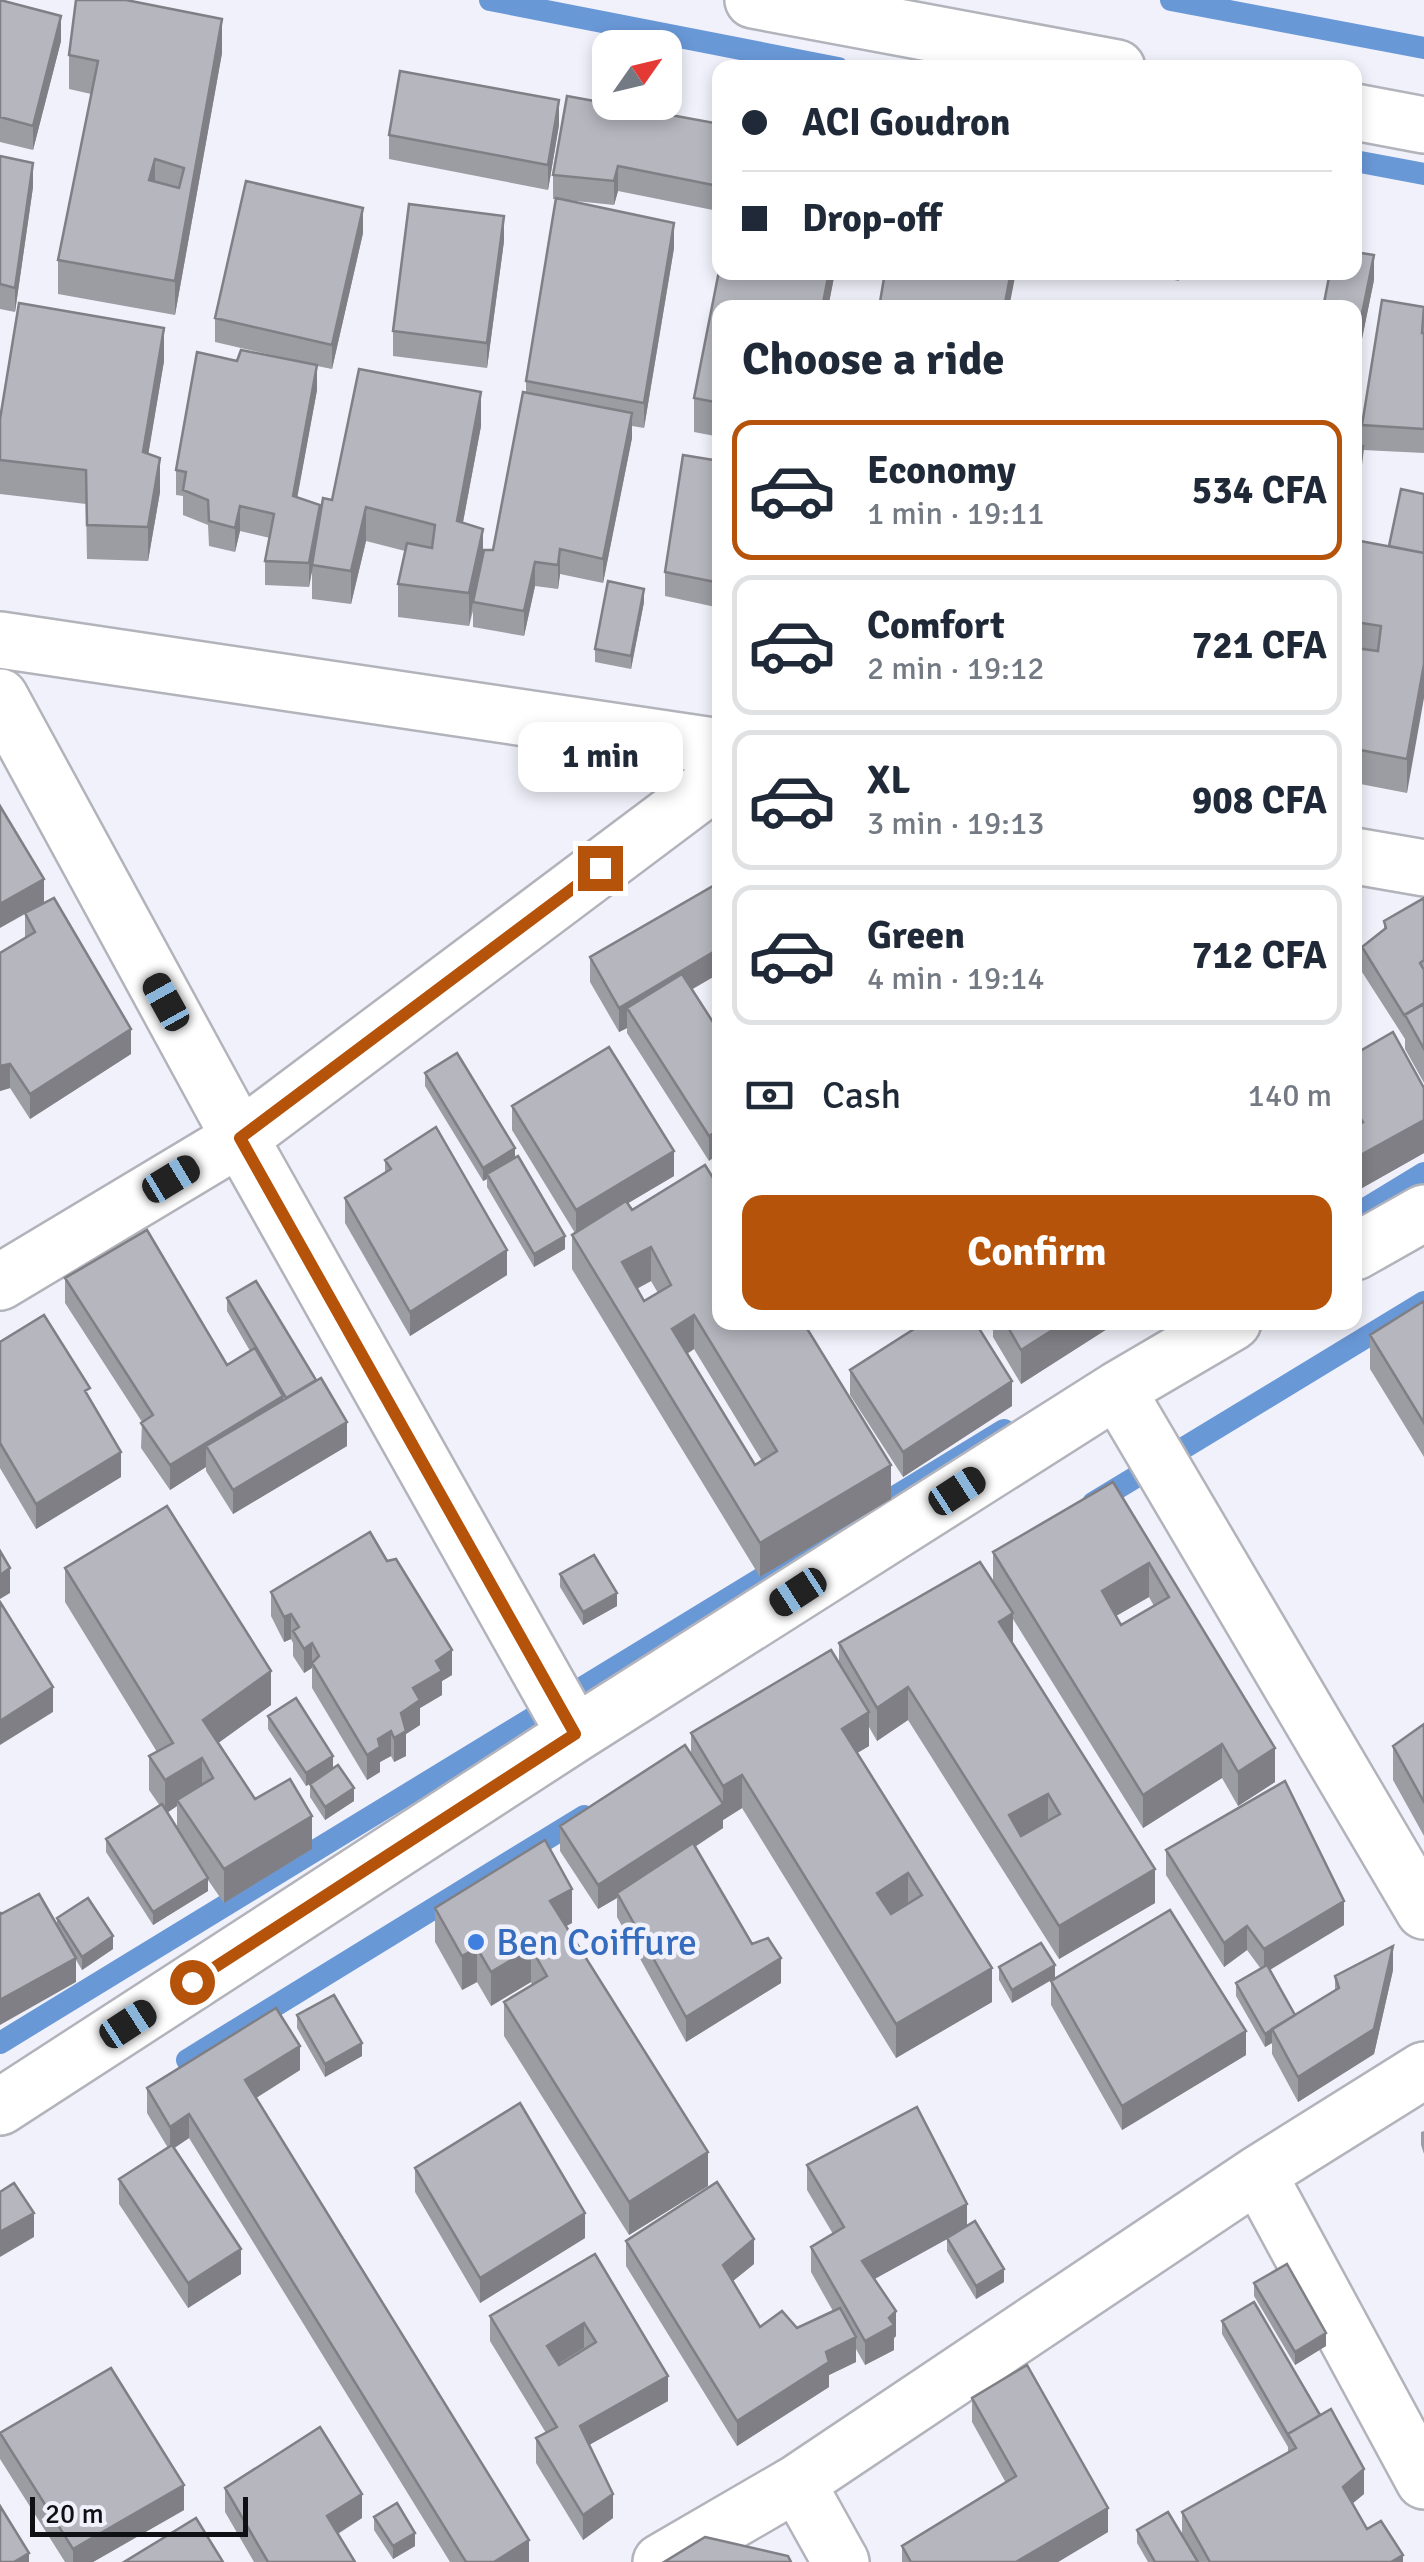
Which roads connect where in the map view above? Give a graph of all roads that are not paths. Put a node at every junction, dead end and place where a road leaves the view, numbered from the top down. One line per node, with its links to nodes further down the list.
1 (753, 0): 2 (street)
2 (1074, 60)
3 (1362, 113): 4 (street)
4 (1424, 124)
5 (0, 640): 7 (street)
6 (0, 697): 11 (street)
7 (712, 746)
8 (712, 784): 11 (street)
9 (1362, 857): 10 (street)
10 (1424, 868)
11 (240, 1138): 14 (street); 17 (street)
12 (1424, 1212): 13 (street)
13 (1362, 1248)
14 (0, 1282)
15 (1219, 1330): 16 (street)
16 (1116, 1390): 17 (street); 18 (street)
17 (575, 1734): 20 (street)
18 (1424, 1910)
19 (1424, 2070): 21 (street)
20 (0, 2107)
21 (1258, 2174): 22 (street); 23 (street)
22 (1424, 2481)
23 (797, 2483): 24 (street); 25 (street)
24 (661, 2562)
25 (841, 2562)

